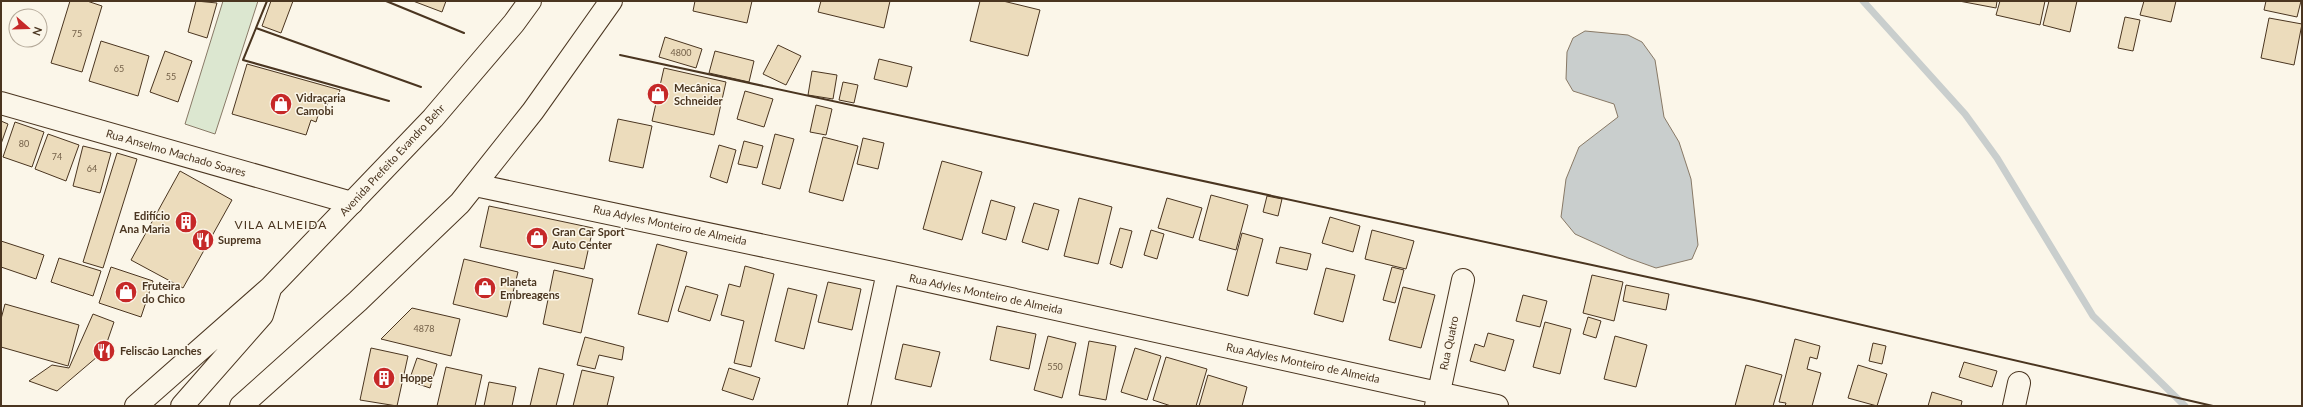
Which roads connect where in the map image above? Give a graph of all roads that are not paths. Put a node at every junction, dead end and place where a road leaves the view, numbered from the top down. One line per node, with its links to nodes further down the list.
1 (530, 1): 5 (main road, Avenida Prefeito Evandro Behr)
2 (611, 1): 4 (main road)
3 (1, 103): 5 (main road, Rua Anselmo Machado Soares)
4 (475, 185): 6 (main road, Rua Adyles Monteiro de Almeida); 13 (main road)
5 (352, 203): 8 (main road, Avenida Prefeito Evandro Behr)
6 (888, 272): 10 (main road, Rua Adyles Monteiro de Almeida); 14 (main road)
7 (1463, 280): 10 (main road, Rua Quatro)
8 (270, 288): 11 (main road, Avenida Prefeito Evandro Behr); 12 (main road)
9 (2020, 383): 16 (main road)
10 (1437, 400): 15 (main road, Rua Adyles Monteiro de Almeida)
11 (136, 406)
12 (182, 406)
13 (242, 406)
14 (859, 406)
15 (1497, 406)
16 (2014, 406)

